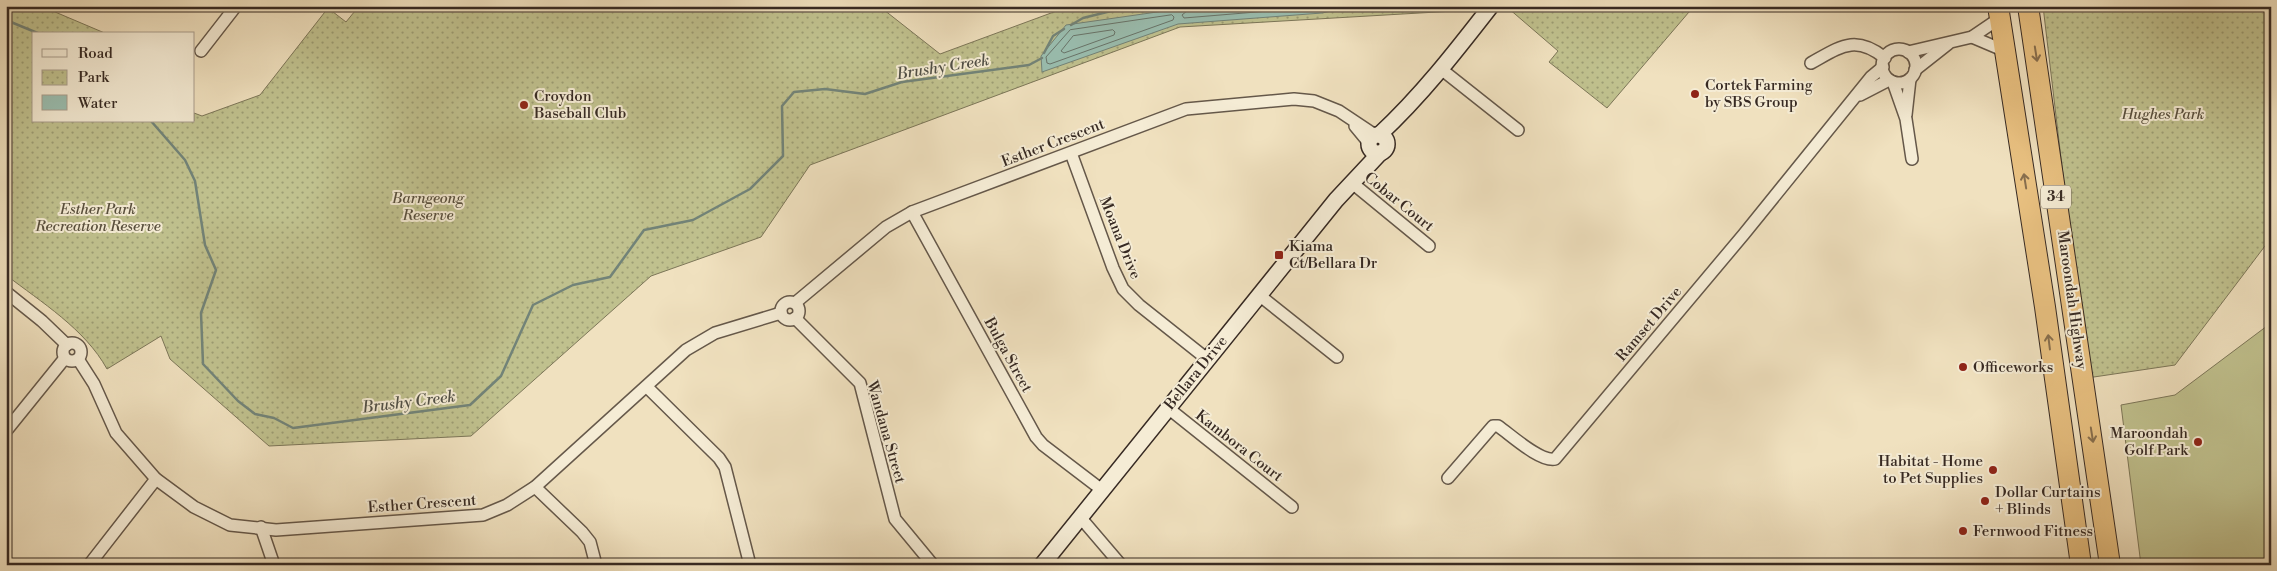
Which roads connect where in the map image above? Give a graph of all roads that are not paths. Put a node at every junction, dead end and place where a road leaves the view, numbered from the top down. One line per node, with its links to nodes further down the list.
1 (236, 6): 7 (street)
2 (1491, 6): 12 (main road, Bellara Drive)
3 (2028, 6): 52 (highway, Maroondah Highway / 34, one-way to 52)
4 (1999, 12): 5 (street); 8 (highway, Maroondah Highway / 34)
5 (1972, 37): 6 (street); 8 (street)
6 (1952, 41): 9 (street); 13 (street)
7 (201, 51)
8 (2006, 51): 51 (highway, Maroondah Highway / 34, one-way to 8)
9 (1908, 52): 10 (street); 13 (street)
10 (1884, 62): 11 (street); 14 (street); 15 (street, Ramset Drive)
11 (1811, 63)
12 (1441, 69): 17 (street); 18 (main road, Bellara Drive)
13 (1913, 75): 14 (street); 16 (street)
14 (1891, 81): 15 (street, Ramset Drive); 16 (street)
15 (1854, 98): 37 (street, Ramset Drive)
16 (1906, 119): 20 (street)
17 (1518, 130)
18 (1376, 142): 19 (street, Esther Crescent); 21 (main road, Bellara Drive)
19 (1071, 153): 22 (street, Esther Crescent); 33 (street, Moana Drive)
20 (1912, 159)
21 (1351, 182): 23 (street, Cobar Court); 25 (main road, Bellara Drive)
22 (912, 212): 26 (street, Esther Crescent); 40 (street, Bulga Street)
23 (1429, 246)
24 (6, 292): 29 (street)
25 (1259, 295): 30 (street); 33 (main road, Bellara Drive)
26 (795, 303): 27 (street); 28 (street)
27 (781, 313): 28 (street); 34 (street, Esther Crescent)
28 (795, 318): 48 (street, Wandana Street)
29 (67, 345): 31 (street); 32 (street)
30 (1337, 357)
31 (65, 358): 32 (street); 36 (street)
32 (78, 359): 38 (street, Esther Crescent)
33 (1207, 359): 35 (main road, Bellara Drive)
34 (647, 387): 39 (street, Esther Crescent); 47 (street)
35 (1168, 408): 40 (main road, Bellara Drive); 41 (street, Kambora Court)
36 (6, 431)
37 (1448, 478)
38 (156, 479): 43 (street, Esther Crescent); 44 (street)
39 (535, 487): 43 (street, Esther Crescent); 46 (street)
40 (1102, 490): 42 (main road, Bellara Drive)
41 (1292, 507)
42 (1080, 518): 49 (main road, Bellara Drive); 50 (street)
43 (261, 527): 45 (street)
44 (89, 565)
45 (274, 565)
46 (596, 565)
47 (750, 565)
48 (933, 565)
49 (1042, 565)
50 (1121, 565)
51 (2080, 565)
52 (2110, 565)

